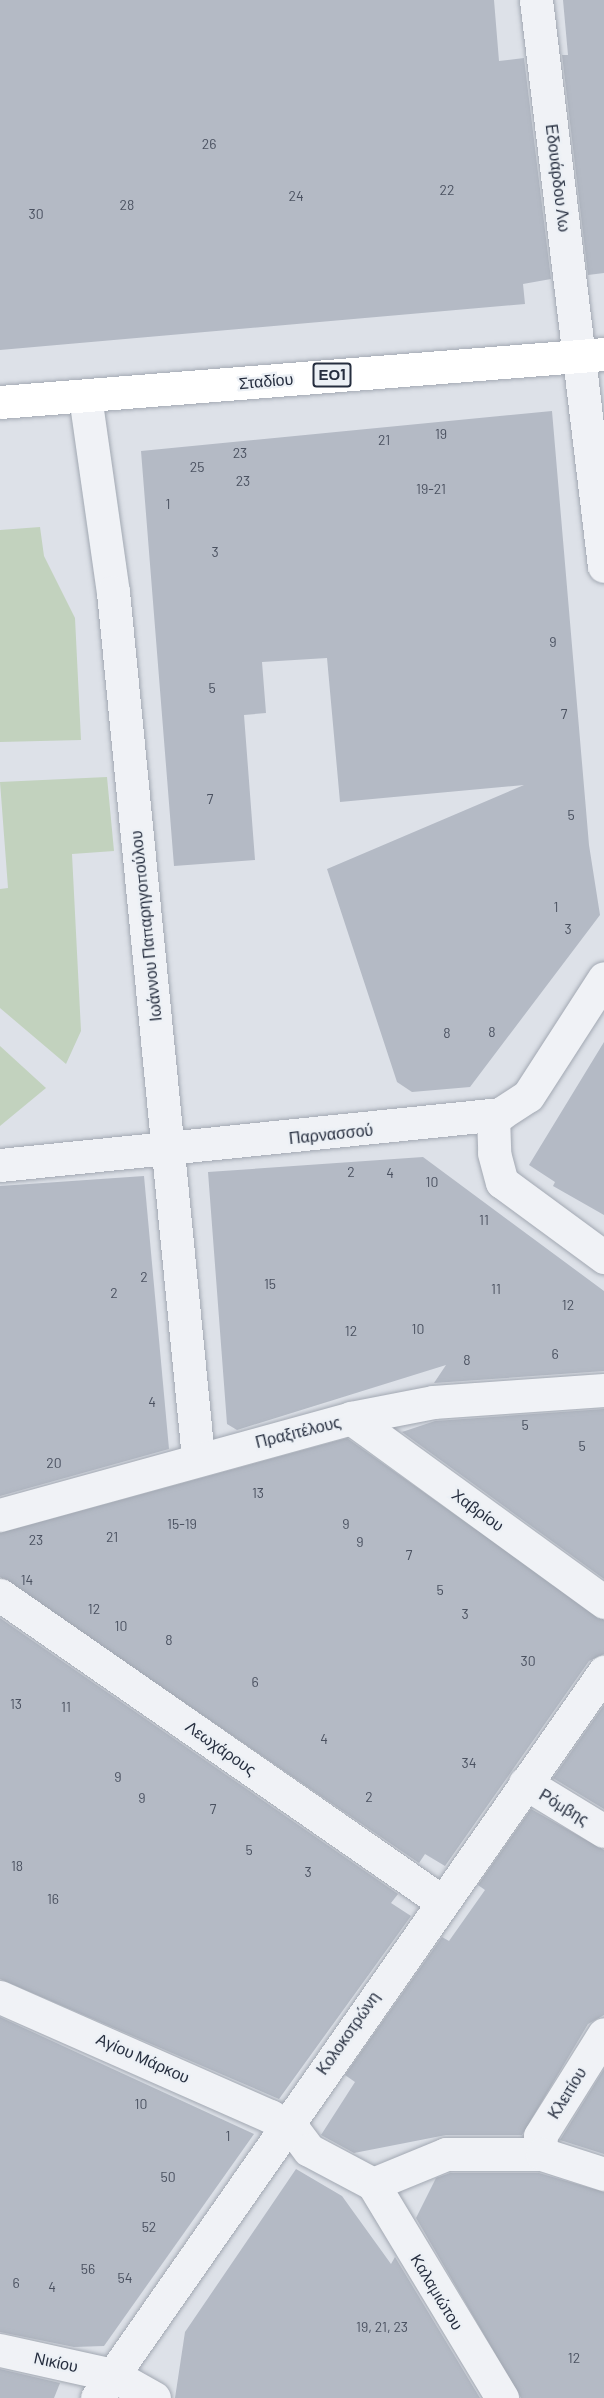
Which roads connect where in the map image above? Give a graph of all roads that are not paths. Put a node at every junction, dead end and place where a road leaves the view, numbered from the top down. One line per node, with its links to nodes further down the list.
1 (536, 0): 2 (street, Εδουάρδου Λω)
2 (592, 355): 3 (main road, Σταδίου / ΕΟ1); 5 (street, Εδουάρδου Λω)
3 (85, 396): 4 (main road, Σταδίου / ΕΟ1); 8 (street, Ιωάννου Παπαρηγοπούλου)
4 (0, 402)
5 (604, 566)
6 (604, 978): 7 (street)
7 (493, 1116): 8 (street, Παρνασσού); 10 (street)
8 (168, 1152): 9 (street, Παρνασσού); 13 (street, Ιωάννου Παπαρηγοπούλου)
9 (0, 1165)
10 (604, 1257)
11 (604, 1390): 12 (street, Πραξιτέλους)
12 (351, 1418): 13 (street, Πραξιτέλους); 16 (street, Χαβρίου)
13 (198, 1457): 14 (street, Πραξιτέλους)
14 (0, 1515)
15 (0, 1595): 20 (street, Λεωχάρους)
16 (604, 1602)
17 (604, 1672): 18 (street, Κολοκοτρώνη)
18 (525, 1783): 19 (street, Ρόμβης); 20 (street, Κολοκοτρώνη)
19 (604, 1831)
20 (441, 1901): 23 (street, Κολοκοτρώνη)
21 (0, 1996): 23 (street, Αγίου Μάρκου)
22 (604, 2034): 24 (street, Κλειτίου)
23 (284, 2124): 26 (street); 28 (street, Κολοκοτρώνη)
24 (542, 2154): 25 (street); 26 (street)
25 (604, 2174)
26 (373, 2184): 30 (street, Καλαμιώτου)
27 (0, 2350): 28 (street, Νικίου)
28 (105, 2386): 29 (street, Νικίου)
29 (154, 2398)
30 (502, 2398)

